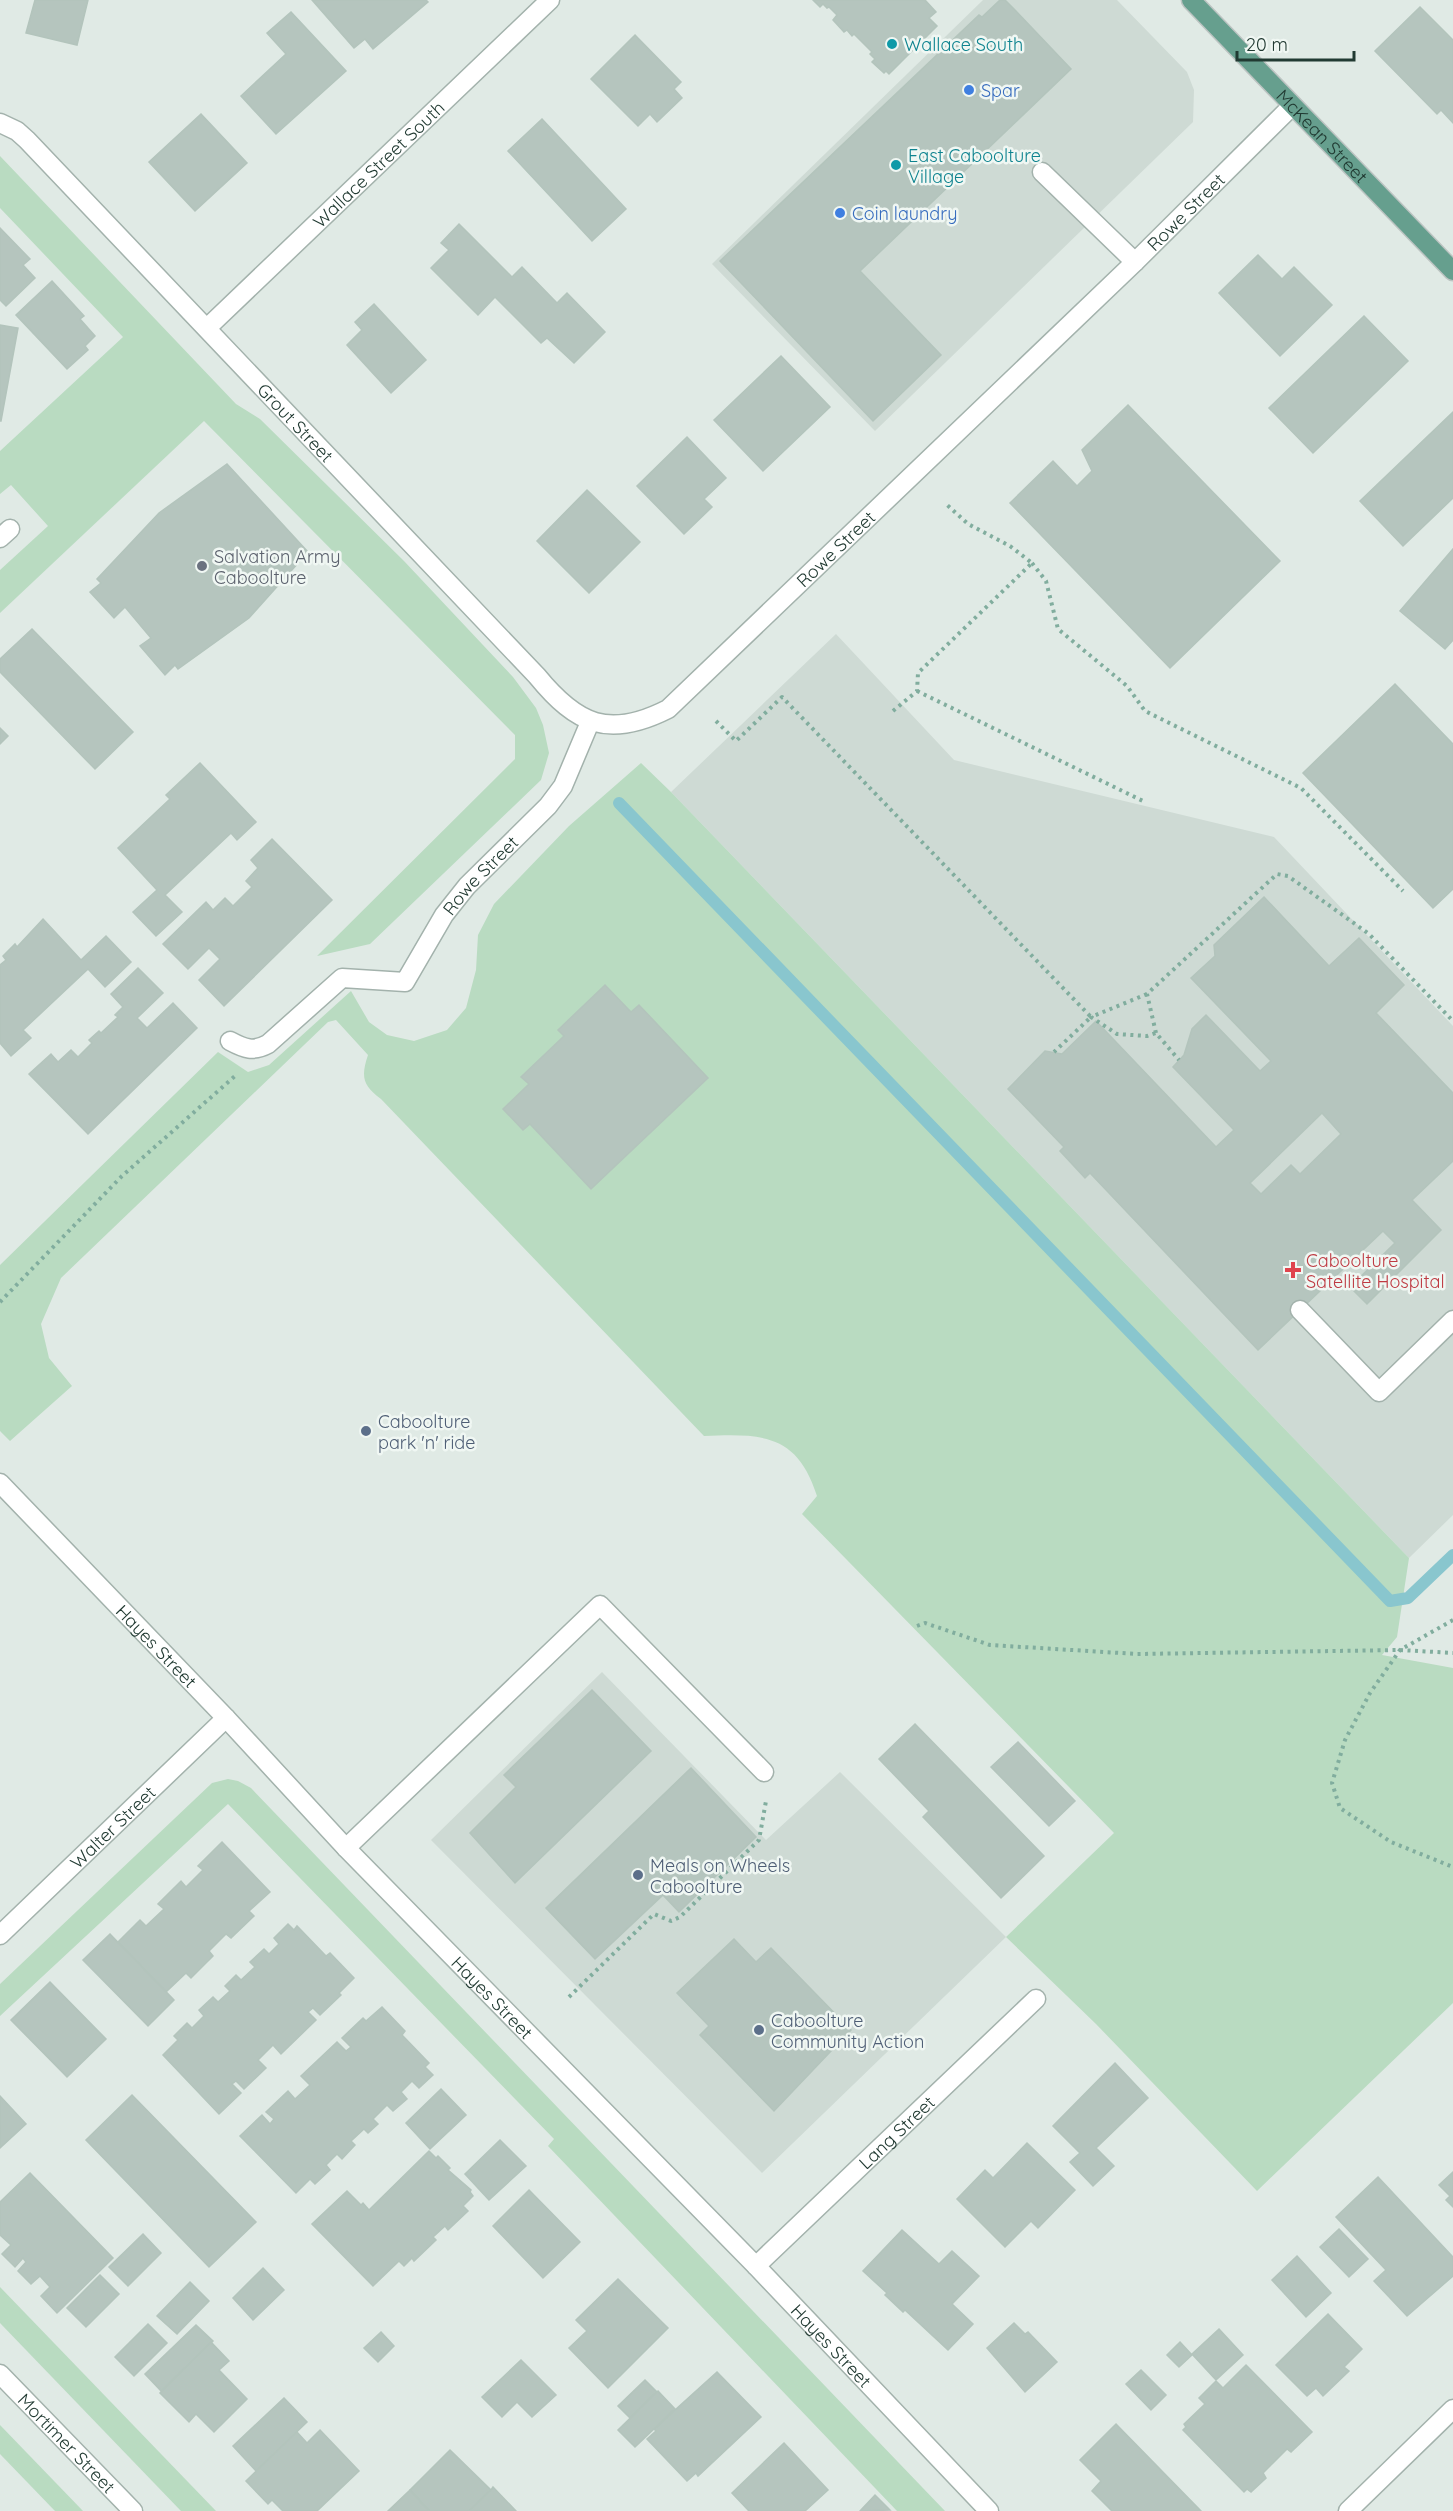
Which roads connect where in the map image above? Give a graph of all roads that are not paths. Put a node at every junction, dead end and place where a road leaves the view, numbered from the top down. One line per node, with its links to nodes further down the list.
1 (550, 0): 8 (street, Wallace Street South)
2 (1191, 0): 3 (main road, McKean Street)
3 (1293, 106): 6 (street, Rowe Street); 7 (main road, McKean Street)
4 (0, 123): 8 (street, Grout Street)
5 (1042, 172): 6 (street)
6 (1135, 262): 9 (street, Rowe Street)
7 (1453, 271)
8 (207, 328): 9 (street, Grout Street)
9 (590, 722): 10 (street, Rowe Street)
10 (230, 1041)
11 (1300, 1310): 12 (street)
12 (1453, 1320)
13 (0, 1483): 14 (street, Hayes Street)
14 (226, 1718): 16 (street, Hayes Street); 17 (street, Walter Street)
15 (764, 1772): 16 (street)
16 (346, 1848): 19 (street, Hayes Street)
17 (0, 1935)
18 (1036, 1999): 19 (street, Lang Street)
19 (756, 2266): 23 (street, Hayes Street)
20 (0, 2374): 22 (street, Mortimer Street)
21 (1453, 2409): 24 (street)
22 (133, 2511)
23 (989, 2511)
24 (1348, 2511)

